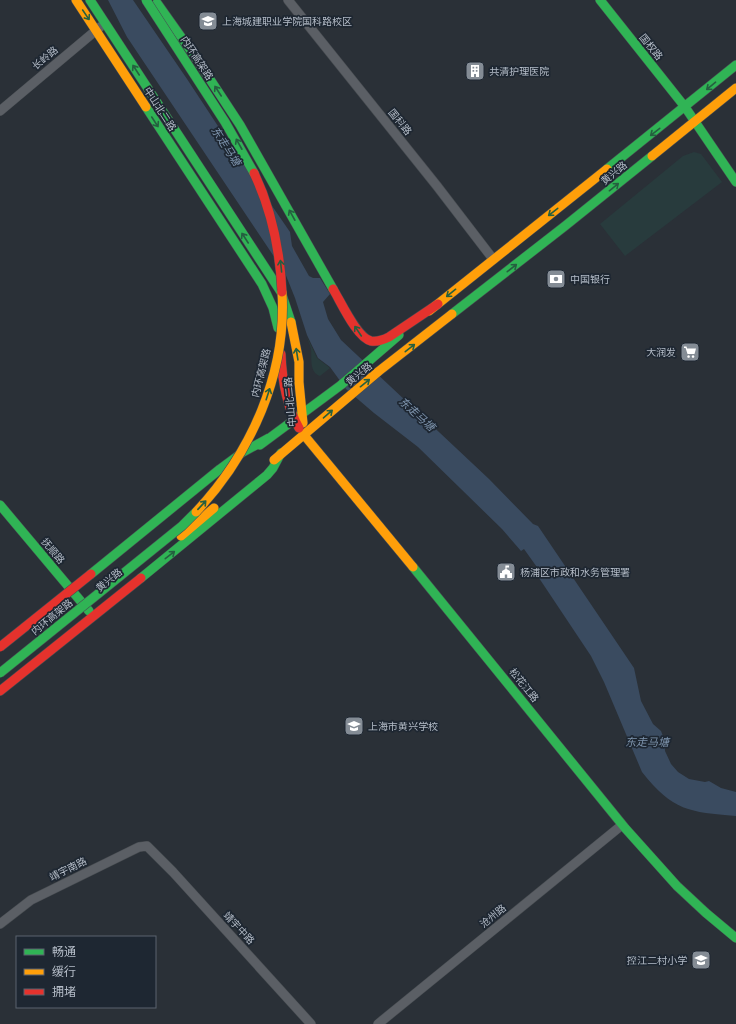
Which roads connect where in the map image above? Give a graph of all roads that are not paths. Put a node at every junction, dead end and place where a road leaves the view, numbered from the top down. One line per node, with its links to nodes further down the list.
1 (76, 0): 8 (main road, 中山北二路, one-way to 8)
2 (90, 0): 7 (main road, 中山北二路)
3 (146, 0): 36 (main road, 内环高架路, one-way to 3, bridge)
4 (155, 0): 21 (main road, one-way to 4)
5 (288, 0): 20 (street, 国科路)
6 (600, 0): 12 (main road, 国权路)
7 (105, 22): 8 (street, 长岭路); 24 (main road, 中山北二路, one-way to 7)
8 (96, 30): 13 (street, 长岭路); 24 (main road, 中山北二路, one-way to 24)
9 (163, 43): 14 (main road, 内环高架路)
10 (736, 65): 12 (main road, 黄兴路, one-way to 12)
11 (736, 88): 15 (main road, 黄兴路)
12 (685, 108): 15 (main road, 国权路); 20 (main road, 黄兴路, one-way to 20)
13 (0, 111)
14 (212, 119)
15 (694, 123): 18 (main road, 国权路); 25 (main road, 黄兴路, one-way to 15)
16 (225, 140): 17 (main road)
17 (242, 171)
18 (736, 182)
19 (267, 243): 22 (main road)
20 (493, 259): 21 (main road, 黄兴路, one-way to 21)
21 (438, 304): 24 (main road, 黄兴路)
22 (271, 333)
23 (249, 415): 29 (main road)
24 (298, 418): 25 (main road, 中山北二路); 26 (main road, 黄兴路)
25 (304, 435): 27 (main road, 黄兴路); 39 (main road, 松花江路)
26 (269, 438): 31 (main road, 黄兴路); 33 (main road, bridge)
27 (282, 453): 32 (main road, 黄兴路); 38 (main road, one-way to 27)
28 (0, 505): 31 (main road, 抚顺路)
29 (183, 513)
30 (110, 573): 35 (main road, 内环高架路)
31 (75, 595): 32 (main road, 抚顺路); 34 (main road, 黄兴路)
32 (88, 611): 37 (main road, 黄兴路)
33 (0, 647)
34 (0, 654)
35 (0, 662)
36 (0, 673)
37 (0, 682)
38 (0, 691)
39 (622, 825): 42 (main road, 松花江路); 44 (street, 沧州路)
40 (151, 849): 41 (street, 靖宇南路); 43 (street, 靖宇中路)
41 (0, 924)
42 (736, 938)
43 (311, 1024)
44 (378, 1024)

